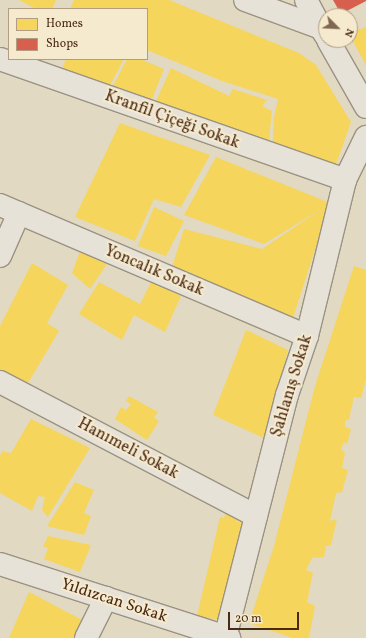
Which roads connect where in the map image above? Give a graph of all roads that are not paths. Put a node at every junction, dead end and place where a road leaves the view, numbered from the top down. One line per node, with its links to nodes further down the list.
1 (245, 0): 4 (street)
2 (306, 0): 3 (street)
3 (318, 22)
4 (318, 32)
5 (332, 48): 7 (street)
6 (0, 59): 9 (street, Kranfil Çiçeği Sokak)
7 (366, 107)
8 (366, 137): 9 (street, Şahlanış Sokak)
9 (345, 180): 12 (street, Şahlanış Sokak)
10 (10, 209): 11 (street); 12 (street, Yoncalık Sokak)
11 (0, 256)
12 (307, 336): 14 (street, Şahlanış Sokak)
13 (0, 382): 14 (street, Hanımeli Sokak)
14 (256, 516): 18 (street, Şahlanış Sokak)
15 (0, 564): 16 (street, Yıldızcan Sokak)
16 (106, 598): 17 (street); 18 (street, Yıldızcan Sokak)
17 (86, 638)
18 (227, 638)

